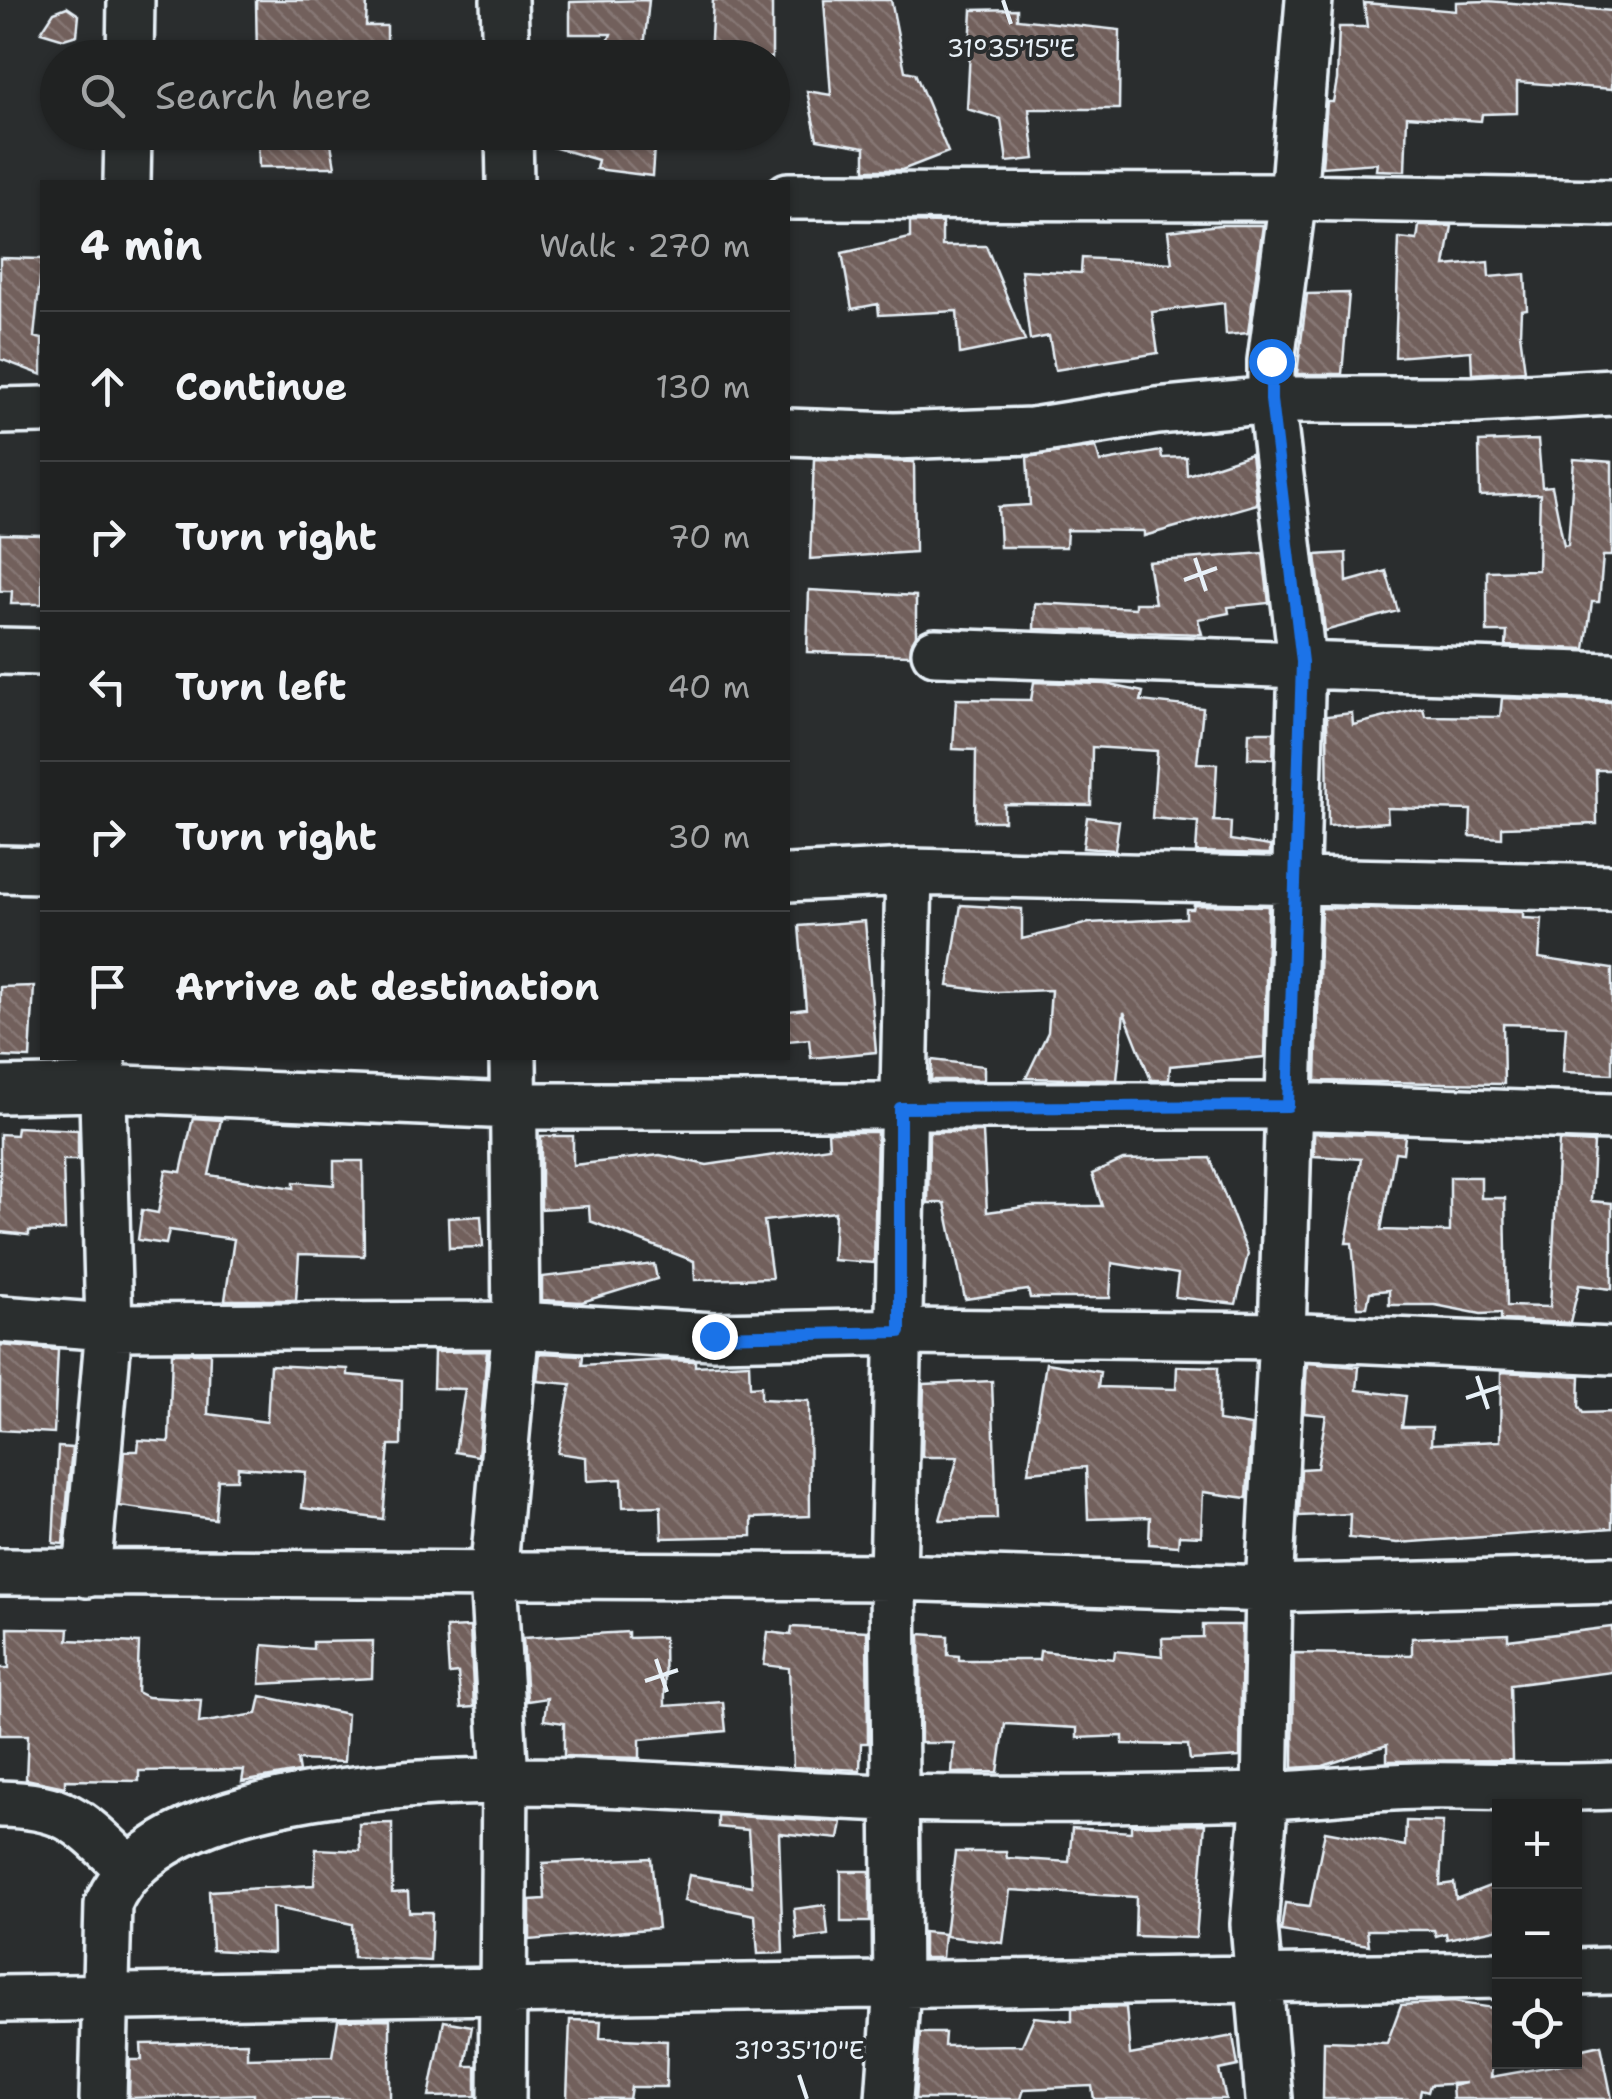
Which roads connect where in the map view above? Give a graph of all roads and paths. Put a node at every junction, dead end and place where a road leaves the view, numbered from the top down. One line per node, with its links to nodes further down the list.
1 (131, 0): 4 (street)
2 (504, 0): 5 (street)
3 (1308, 0): 11 (street)
4 (130, 40)
5 (505, 40)
6 (128, 150): 8 (street)
7 (509, 150): 9 (street)
8 (127, 180)
9 (510, 180)
10 (790, 196): 11 (street)
11 (1293, 197): 12 (street); 14 (street)
12 (1612, 204)
13 (1612, 392): 14 (street)
14 (1271, 400): 17 (street); 21 (street)
15 (0, 410): 16 (street)
16 (40, 410)
17 (790, 432)
18 (0, 652): 19 (street)
19 (40, 652)
20 (935, 652): 21 (street)
21 (1302, 662): 22 (street); 27 (street)
22 (1612, 676)
23 (0, 868): 24 (street)
24 (40, 870)
25 (909, 872): 26 (street); 27 (street); 34 (street)
26 (790, 878)
27 (1297, 879): 28 (street); 33 (street)
28 (1612, 888)
29 (513, 1060): 32 (street)
30 (102, 1073): 31 (street); 32 (street); 38 (street)
31 (0, 1090)
32 (513, 1106): 34 (street); 37 (street)
33 (1288, 1106): 34 (street); 35 (street); 40 (street)
34 (900, 1108): 39 (street)
35 (1612, 1117)
36 (0, 1319): 38 (street)
37 (516, 1326): 38 (street); 39 (street); 44 (street)
38 (109, 1327): 43 (street)
39 (900, 1332): 40 (street); 45 (street)
40 (1282, 1336): 41 (street); 47 (street)
41 (1612, 1351)
42 (0, 1572): 43 (street)
43 (87, 1574): 44 (street)
44 (493, 1577): 45 (street); 48 (street)
45 (893, 1577): 47 (street); 51 (street)
46 (1612, 1580): 47 (street)
47 (1268, 1589): 50 (street)
48 (505, 1779): 51 (street); 53 (street); 59 (street)
49 (1612, 1786): 50 (street)
50 (1265, 1796): 51 (street); 57 (street)
51 (893, 1798): 58 (street)
52 (0, 1804): 53 (street)
53 (128, 1868): 60 (street)
54 (1612, 1971): 55 (street)
55 (1582, 1972)
56 (1492, 1975): 57 (street)
57 (1255, 1981): 58 (street); 65 (street)
58 (896, 1986): 59 (street); 64 (street)
59 (504, 1992): 60 (street); 63 (street)
60 (106, 1997): 61 (street); 62 (street)
61 (0, 1999)
62 (103, 2099)
63 (502, 2099)
64 (890, 2099)
65 (1269, 2099)

